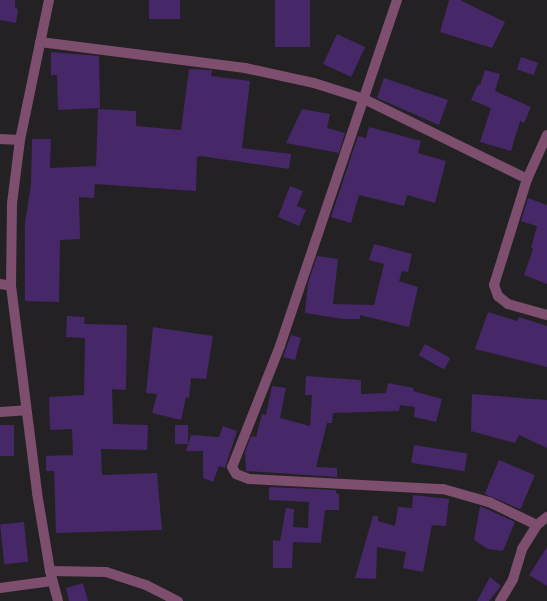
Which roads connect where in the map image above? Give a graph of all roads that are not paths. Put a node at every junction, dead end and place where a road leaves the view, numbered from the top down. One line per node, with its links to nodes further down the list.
1 (49, 0): 3 (street)
2 (397, 0): 4 (street)
3 (40, 42): 4 (street); 7 (street)
4 (364, 99): 8 (street); 15 (street)
5 (547, 136): 8 (street)
6 (0, 138): 7 (street)
7 (20, 140): 10 (street)
8 (527, 179): 11 (street)
9 (0, 284): 10 (street)
10 (12, 286): 12 (street)
11 (547, 315)
12 (26, 410): 13 (street); 16 (street)
13 (0, 412)
14 (547, 517): 15 (street)
15 (537, 525): 20 (street)
16 (51, 576): 17 (street); 18 (street); 19 (street)
17 (0, 588)
18 (58, 601)
19 (178, 601)
20 (500, 601)

